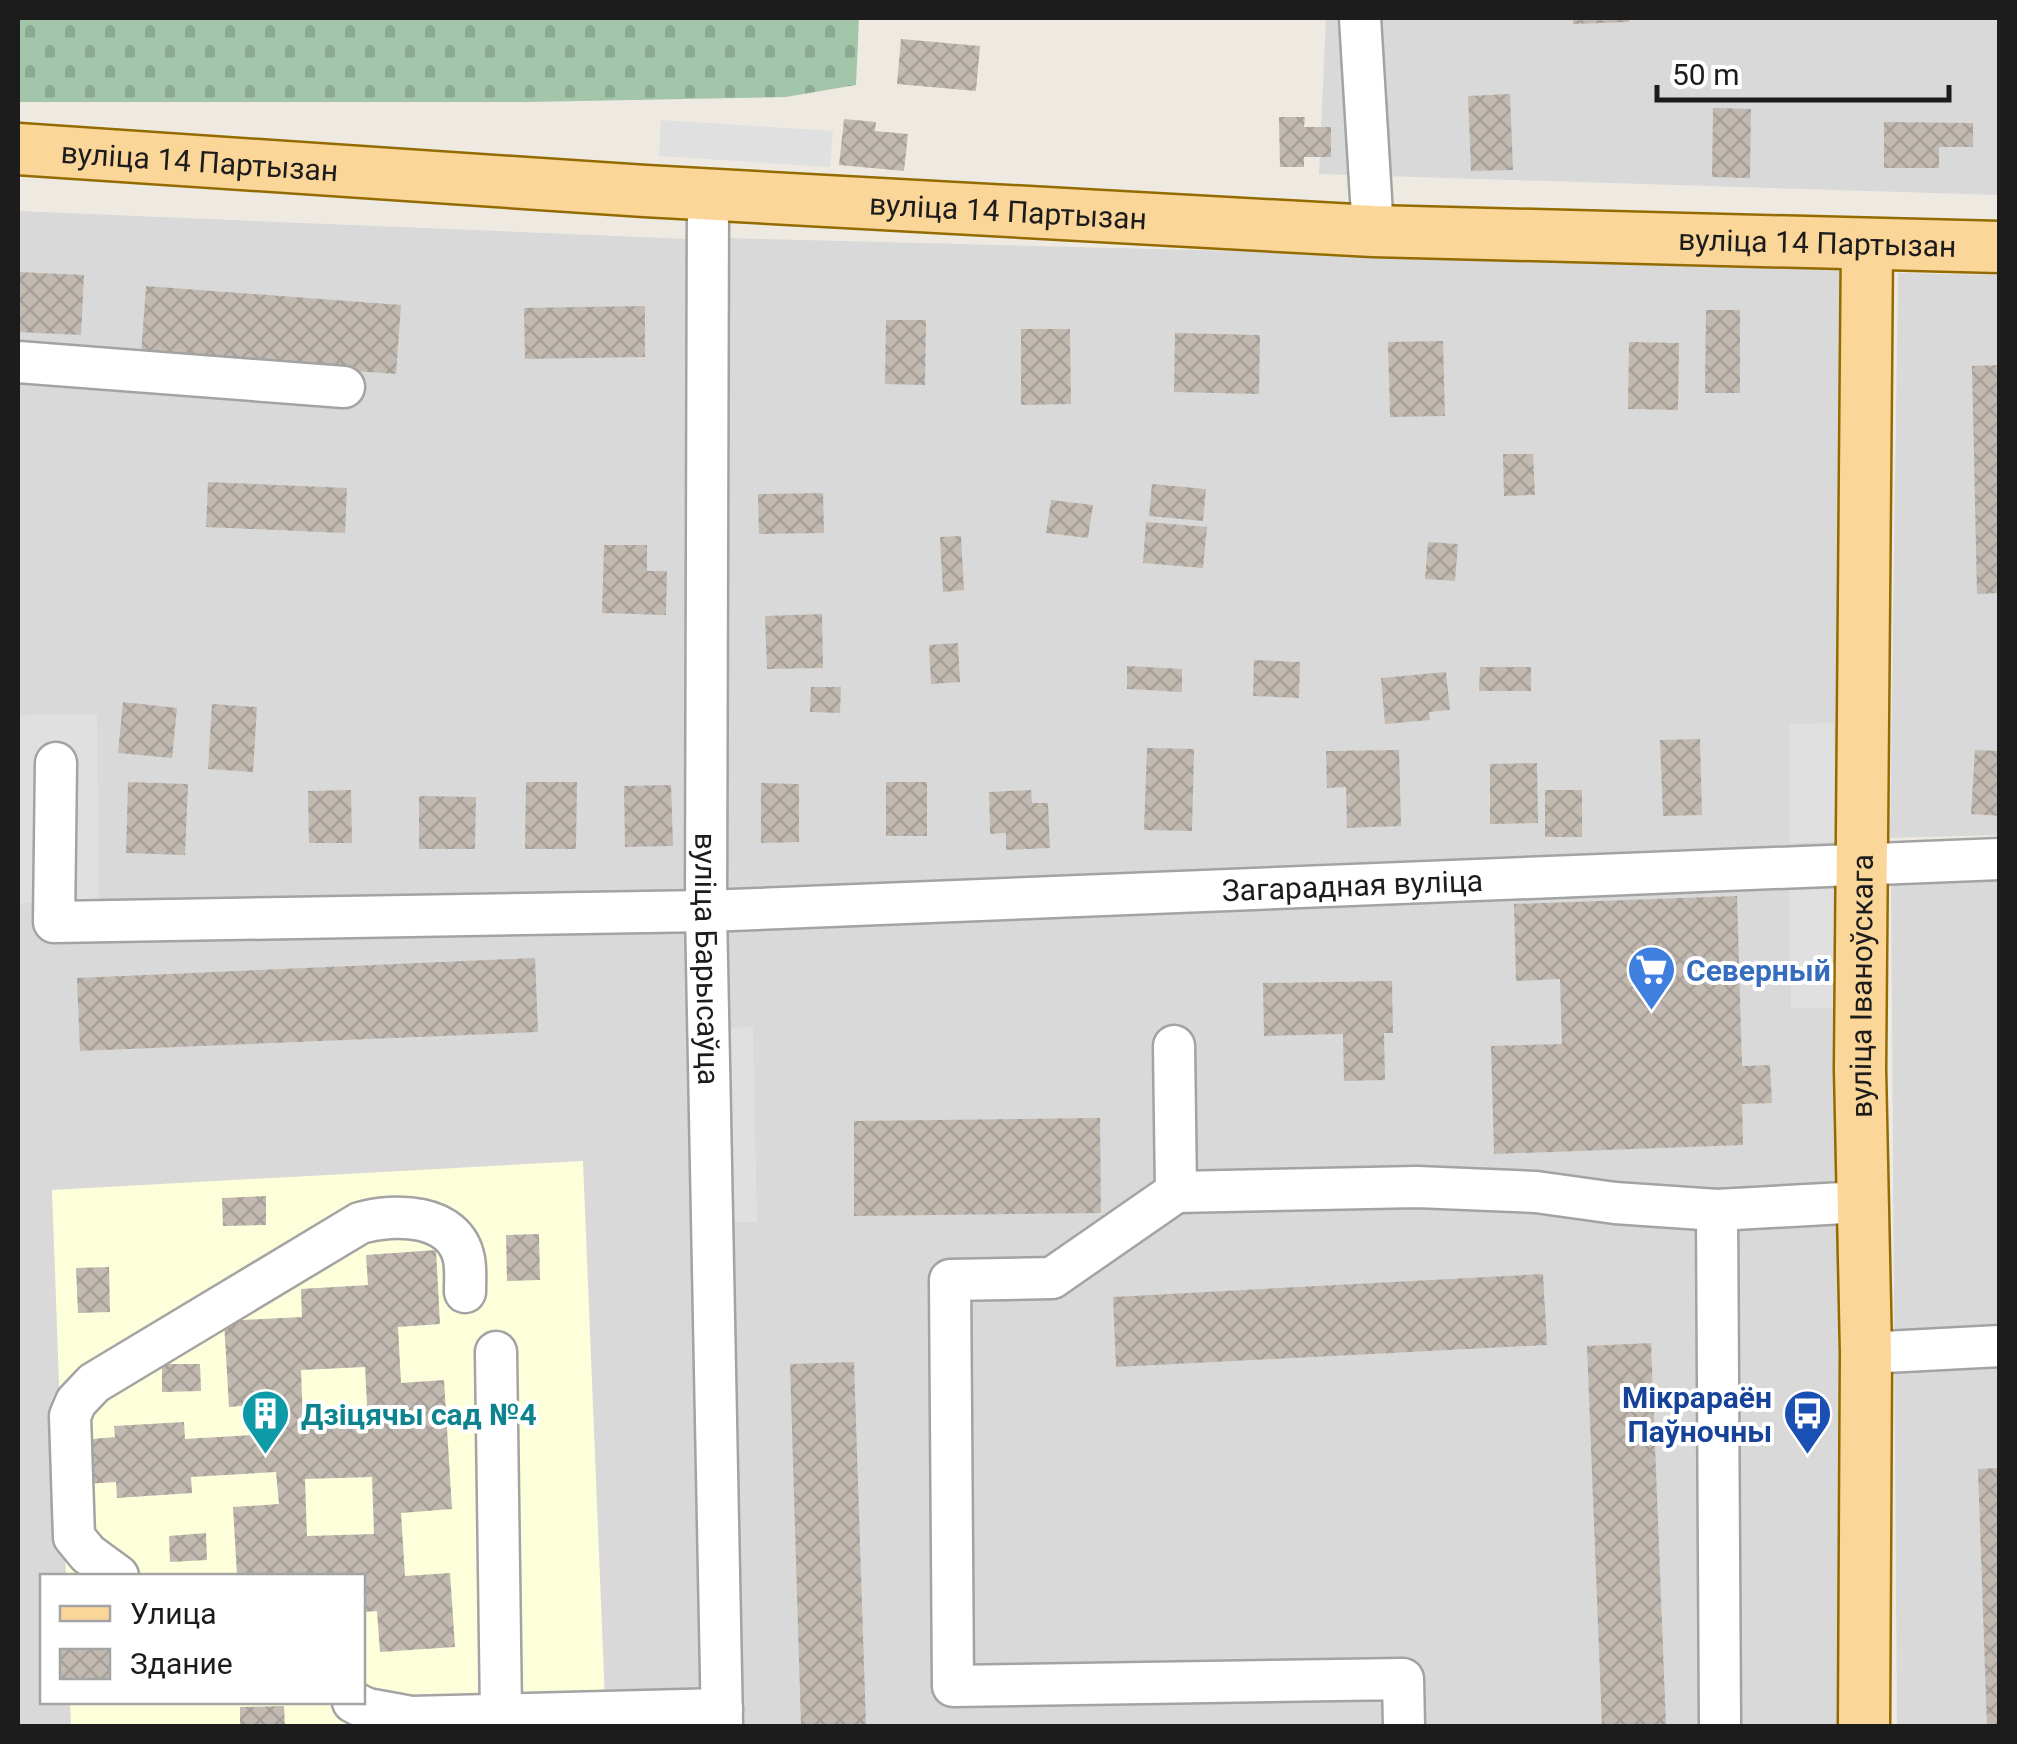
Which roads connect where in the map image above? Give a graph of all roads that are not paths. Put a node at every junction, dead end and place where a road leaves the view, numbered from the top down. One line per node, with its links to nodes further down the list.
1 (1360, 18): 4 (street)
2 (18, 149): 3 (main road, вуліца 14 Партызан)
3 (708, 194): 4 (main road, вуліца 14 Партызан); 12 (street, вуліца Барысаўца)
4 (1373, 231): 5 (main road, вуліца 14 Партызан)
5 (1867, 244): 6 (main road, вуліца 14 Партызан); 11 (main road, вуліца Іваноўскага)
6 (2000, 247)
7 (18, 362): 8 (street)
8 (344, 388)
9 (56, 762): 12 (street, Загарадная вуліца)
10 (2000, 859): 11 (street, Загарадная вуліца)
11 (1861, 862): 12 (street, Загарадная вуліца); 15 (main road, вуліца Іваноўскага)
12 (706, 911): 24 (street, вуліца Барысаўца)
13 (1174, 1046): 14 (street)
14 (1176, 1192): 16 (street); 25 (street)
15 (1862, 1202): 16 (street); 20 (main road, вуліца Іваноўскага)
16 (1717, 1210): 26 (street)
17 (465, 1292): 21 (street)
18 (2000, 1346): 20 (street)
19 (496, 1352): 23 (street)
20 (1866, 1352): 27 (main road, вуліца Іваноўскага)
21 (115, 1574)
22 (357, 1704): 23 (street)
23 (500, 1713): 24 (street)
24 (722, 1718)
25 (1404, 1726)
26 (1720, 1726)
27 (1864, 1726)

